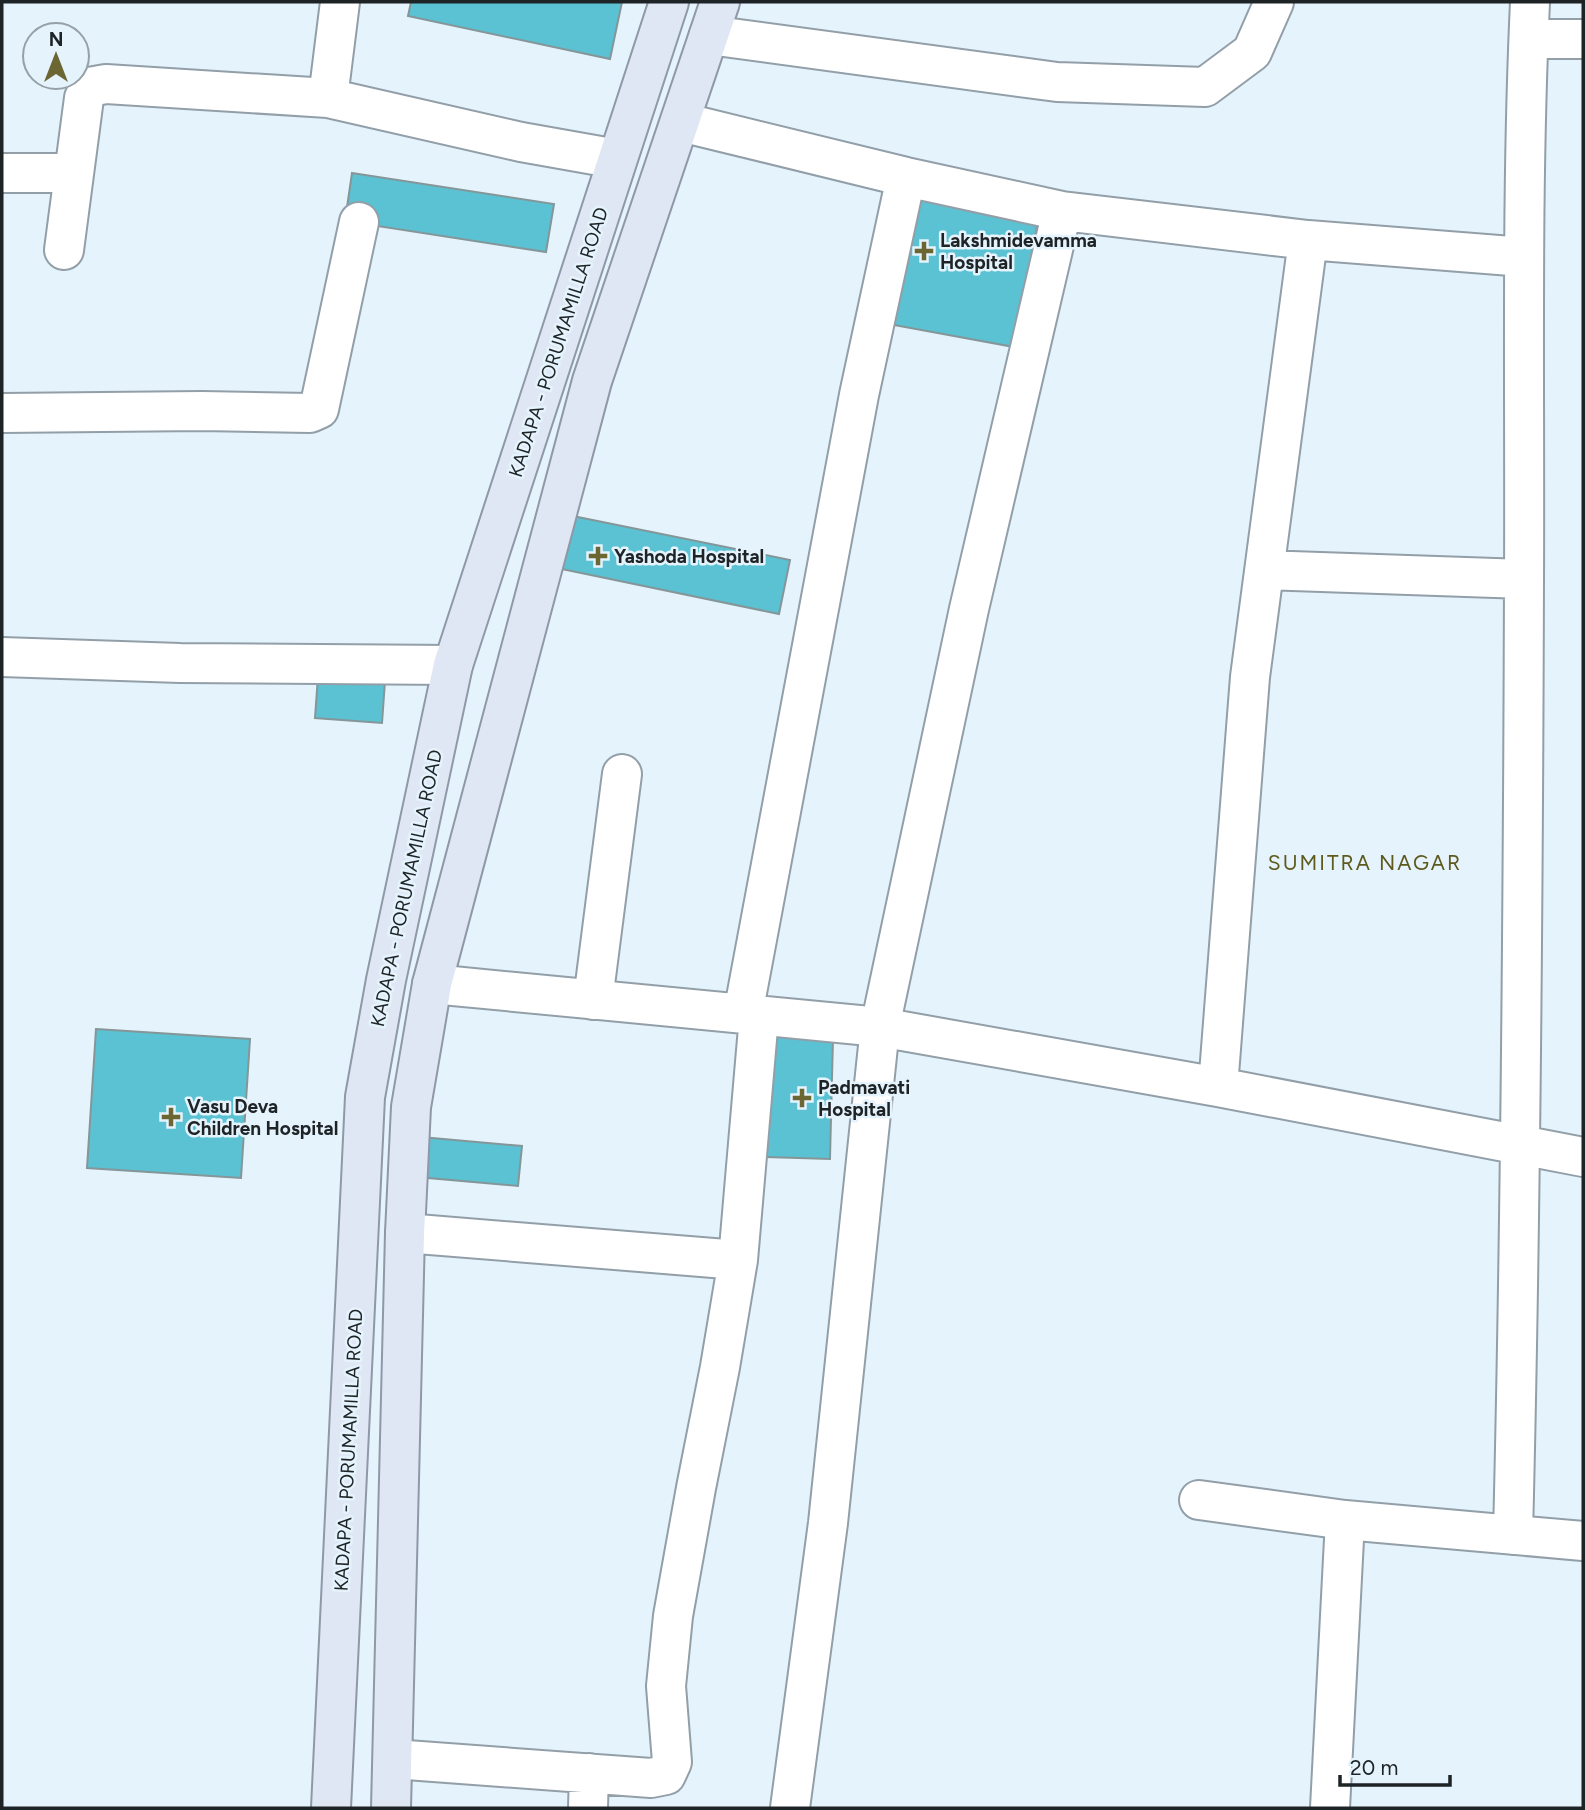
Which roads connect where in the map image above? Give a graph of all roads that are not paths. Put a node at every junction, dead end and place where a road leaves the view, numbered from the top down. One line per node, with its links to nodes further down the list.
1 (340, 2): 7 (street)
2 (669, 2): 9 (main road, KADAPA - PORUMAMILLA ROAD)
3 (1274, 2): 4 (street)
4 (715, 18): 8 (main road)
5 (1530, 20): 6 (street); 17 (street)
6 (1583, 39)
7 (328, 98): 9 (street); 11 (street)
8 (681, 121): 12 (street); 24 (main road)
9 (617, 159): 22 (main road, KADAPA - PORUMAMILLA ROAD)
10 (2, 173): 11 (street)
11 (74, 173): 16 (street)
12 (906, 177): 13 (street); 26 (street)
13 (1062, 211): 15 (street); 27 (street)
14 (359, 222): 18 (street)
15 (1308, 240): 17 (street); 19 (street)
16 (64, 250)
17 (1524, 257): 20 (street)
18 (2, 413)
19 (1265, 570): 20 (street); 28 (street)
20 (1524, 579): 29 (street)
21 (2, 657): 22 (street)
22 (453, 665): 39 (main road, KADAPA - PORUMAMILLA ROAD)
23 (622, 774): 25 (street)
24 (432, 984): 25 (street); 31 (main road)
25 (593, 1000): 26 (street)
26 (751, 1015): 27 (street); 32 (street)
27 (880, 1027): 28 (street); 41 (street)
28 (1219, 1087): 29 (street)
29 (1520, 1146): 30 (street); 35 (street)
30 (1583, 1157)
31 (405, 1233): 32 (street); 37 (main road)
32 (738, 1260): 38 (street)
33 (1199, 1500): 34 (street)
34 (1345, 1520): 35 (street); 42 (street)
35 (1513, 1535): 36 (street)
36 (1583, 1541)
37 (393, 1759): 38 (street); 40 (main road)
38 (588, 1791)
39 (331, 1808)
40 (391, 1808)
41 (789, 1808)
42 (1330, 1808)

